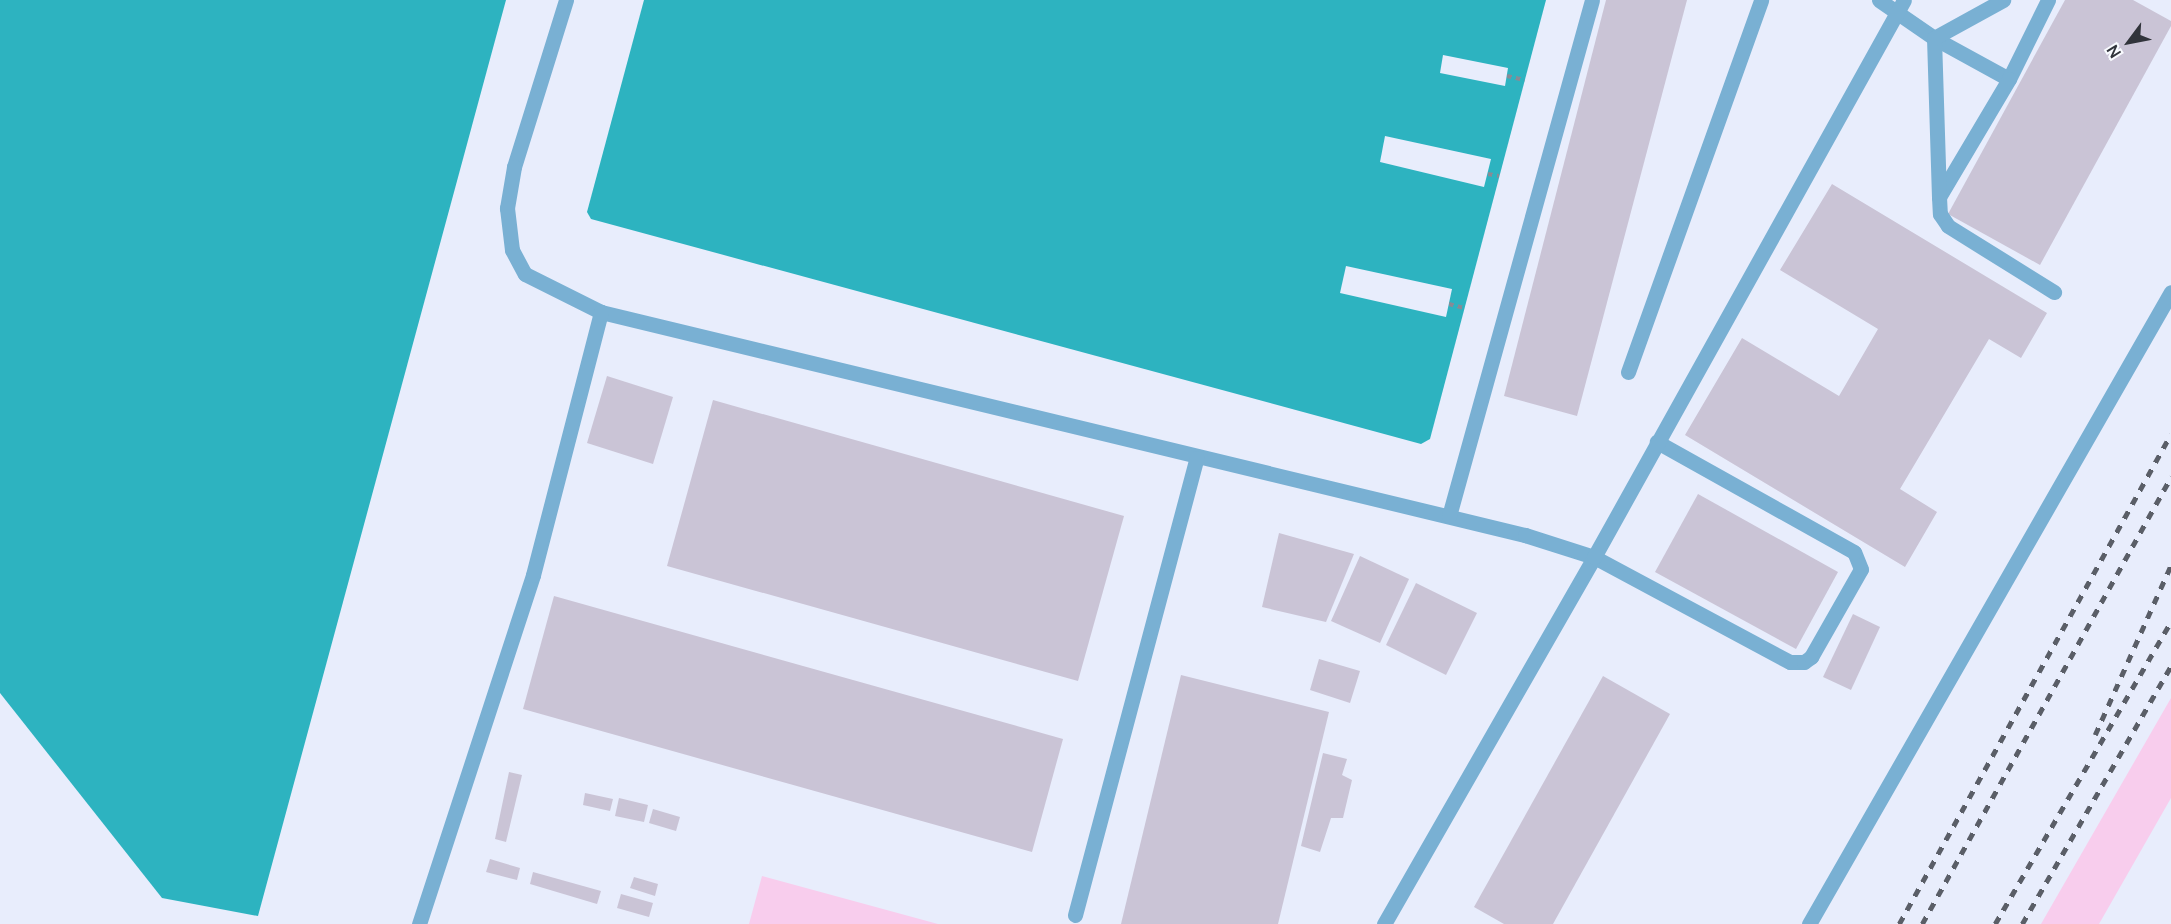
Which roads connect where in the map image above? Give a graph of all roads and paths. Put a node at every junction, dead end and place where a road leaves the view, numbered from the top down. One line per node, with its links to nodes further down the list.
1 (566, 0): 19 (street)
2 (1592, 0): 23 (street)
3 (1761, 0): 20 (street)
4 (1879, 0): 7 (street)
5 (2002, 0): 8 (street)
6 (2048, 0): 10 (street)
7 (1901, 5): 8 (street); 21 (street)
8 (1934, 38): 10 (street); 14 (street)
9 (1507, 76): 11 (path)
10 (2009, 79): 14 (street)
11 (1525, 80)
12 (1488, 174): 13 (path)
13 (1499, 176)
14 (1939, 197): 15 (street)
15 (2054, 292)
16 (2171, 292): 28 (street)
17 (1449, 304): 18 (path)
18 (1464, 308)
19 (601, 312): 22 (street); 26 (street)
20 (1628, 372)
21 (1657, 442): 24 (street); 24 (street)
22 (1197, 458): 23 (street); 25 (street)
23 (1449, 516): 24 (street)
24 (1594, 557): 27 (street)
25 (1075, 915)
26 (418, 924)
27 (1384, 924)
28 (1809, 924)

